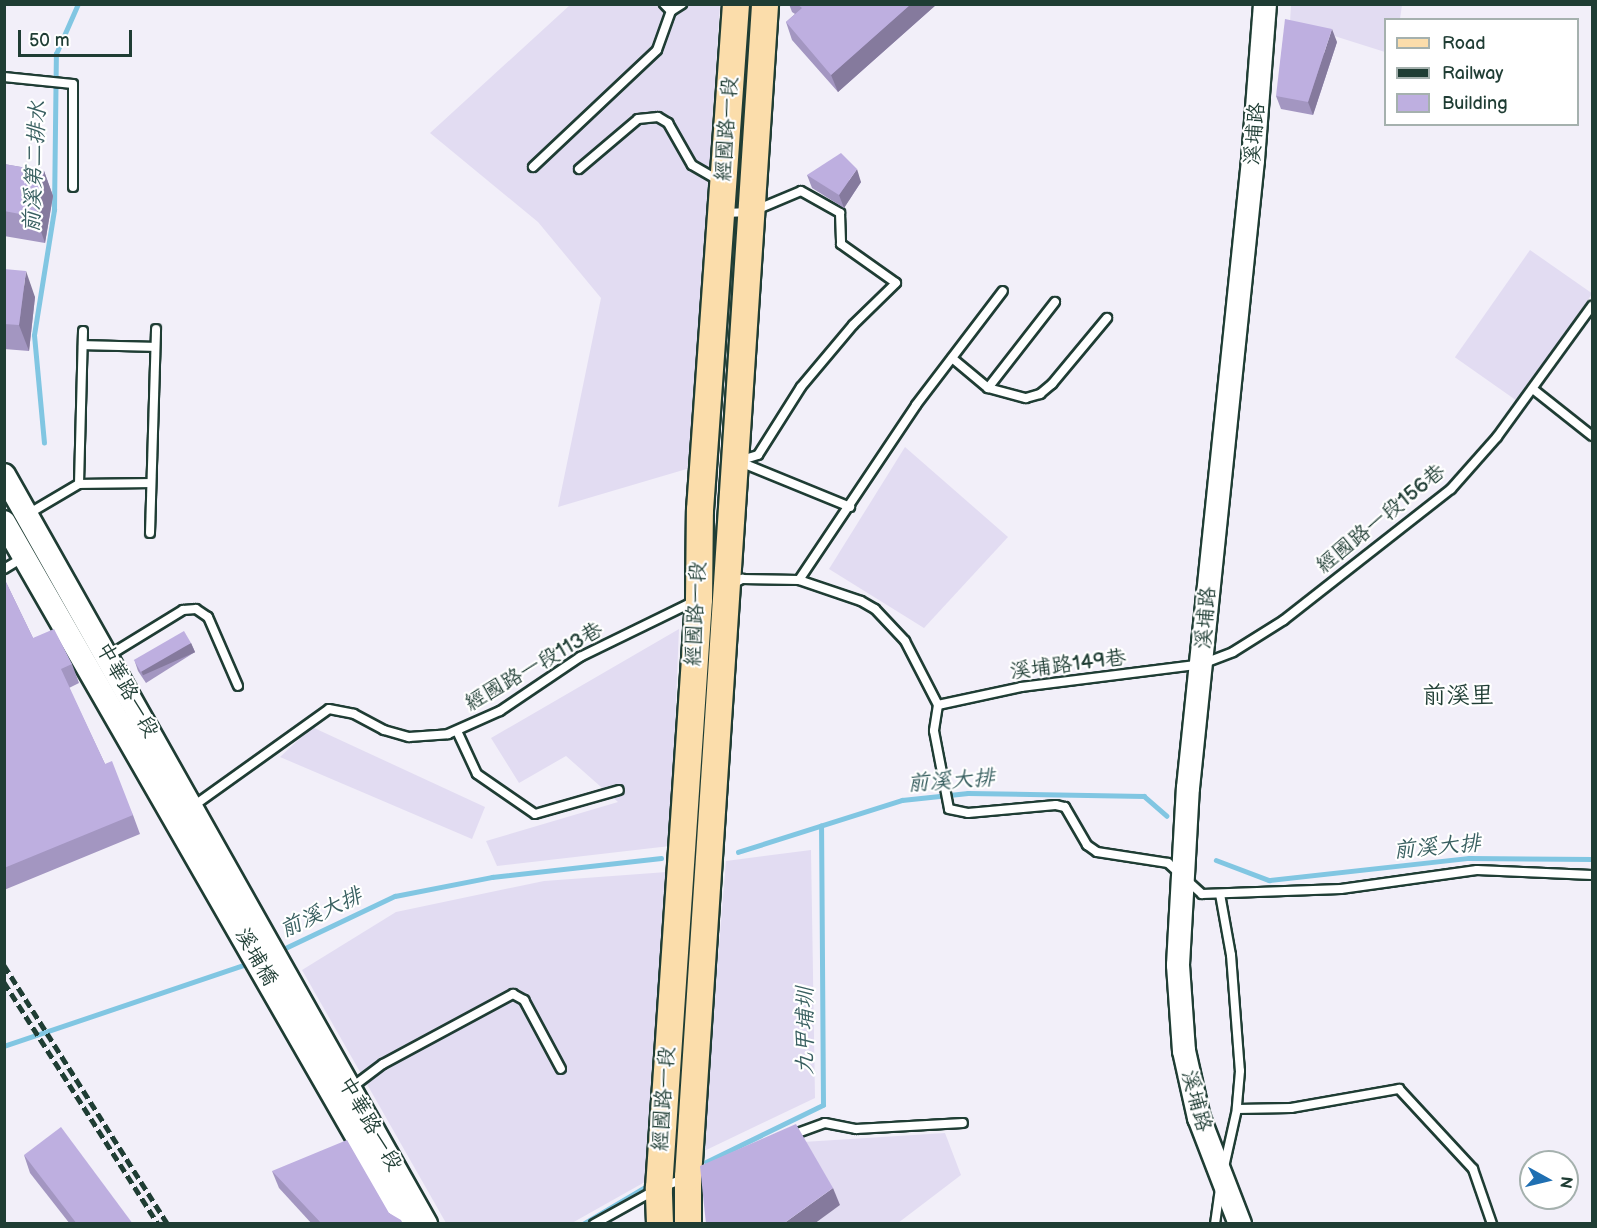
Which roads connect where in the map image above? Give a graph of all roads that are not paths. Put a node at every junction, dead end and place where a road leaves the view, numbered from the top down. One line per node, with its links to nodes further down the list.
1 (664, 4): 6 (lane)
2 (682, 4): 6 (lane)
3 (736, 4): 10 (main road, 經國路一段)
4 (765, 4): 12 (main road, 經國路一段)
5 (1265, 4): 40 (street, 溪埔路)
6 (671, 11): 8 (lane)
7 (4, 77): 11 (lane)
8 (533, 167)
9 (579, 169): 10 (lane)
10 (723, 183): 13 (main road, 經國路一段)
11 (73, 187)
12 (751, 212): 13 (lane); 26 (main road, 經國路一段); 26 (lane)
13 (721, 213): 38 (main road, 經國路一段)
14 (1003, 291): 22 (lane)
15 (1055, 302): 23 (lane)
16 (1593, 306): 24 (lane, 經國路一段156巷)
17 (1107, 318): 23 (lane)
18 (156, 329): 21 (lane)
19 (82, 331): 20 (lane)
20 (83, 345): 21 (lane); 29 (lane)
21 (155, 347): 28 (lane)
22 (952, 358): 23 (lane); 30 (lane)
23 (988, 388)
24 (1533, 389): 25 (lane); 40 (lane, 經國路一段156巷)
25 (1593, 436)
26 (737, 461): 30 (lane); 38 (main road, 經國路一段)
27 (4, 475): 31 (street, 中華路一段)
28 (150, 483): 29 (lane); 33 (lane)
29 (79, 484): 31 (lane)
30 (850, 507): 37 (lane)
31 (27, 514): 32 (lane); 34 (street, 中華路一段)
32 (6, 524): 35 (street, 中華路一段)
33 (150, 533)
34 (44, 543): 35 (lane); 39 (street, 中華路一段)
35 (24, 556): 36 (lane); 45 (street, 中華路一段)
36 (4, 569)
37 (799, 580): 38 (lane); 42 (lane)
38 (712, 593): 43 (lane, 經國路一段113巷); 56 (main road, 經國路一段); 58 (main road, 經國路一段)
39 (108, 657): 41 (lane); 45 (street, 中華路一段)
40 (1203, 664): 42 (lane, 溪埔路149巷); 47 (street, 溪埔路)
41 (238, 686)
42 (938, 705): 47 (lane)
43 (457, 731): 44 (lane); 45 (lane, 經國路一段113巷)
44 (619, 790)
45 (185, 812): 49 (street, 中華路一段)
46 (1593, 875): 48 (lane)
47 (1183, 878): 48 (lane); 57 (street, 溪埔路)
48 (1220, 894): 53 (lane)
49 (238, 910): 50 (street, 溪埔橋)
50 (288, 997): 52 (street, 中華路一段)
51 (561, 1069): 52 (lane)
52 (342, 1093): 59 (street, 中華路一段); 60 (street, 中華路一段)
53 (1237, 1109): 57 (lane); 66 (lane)
54 (963, 1123): 55 (lane)
55 (783, 1138)
56 (693, 1175): 58 (lane); 63 (main road, 經國路一段)
57 (1221, 1181): 64 (lane); 65 (street, 溪埔路)
58 (659, 1188): 61 (lane); 62 (main road, 經國路一段)
59 (407, 1224)
60 (426, 1224)
61 (594, 1224)
62 (660, 1224)
63 (688, 1224)
64 (1215, 1224)
65 (1240, 1224)
66 (1492, 1224)

